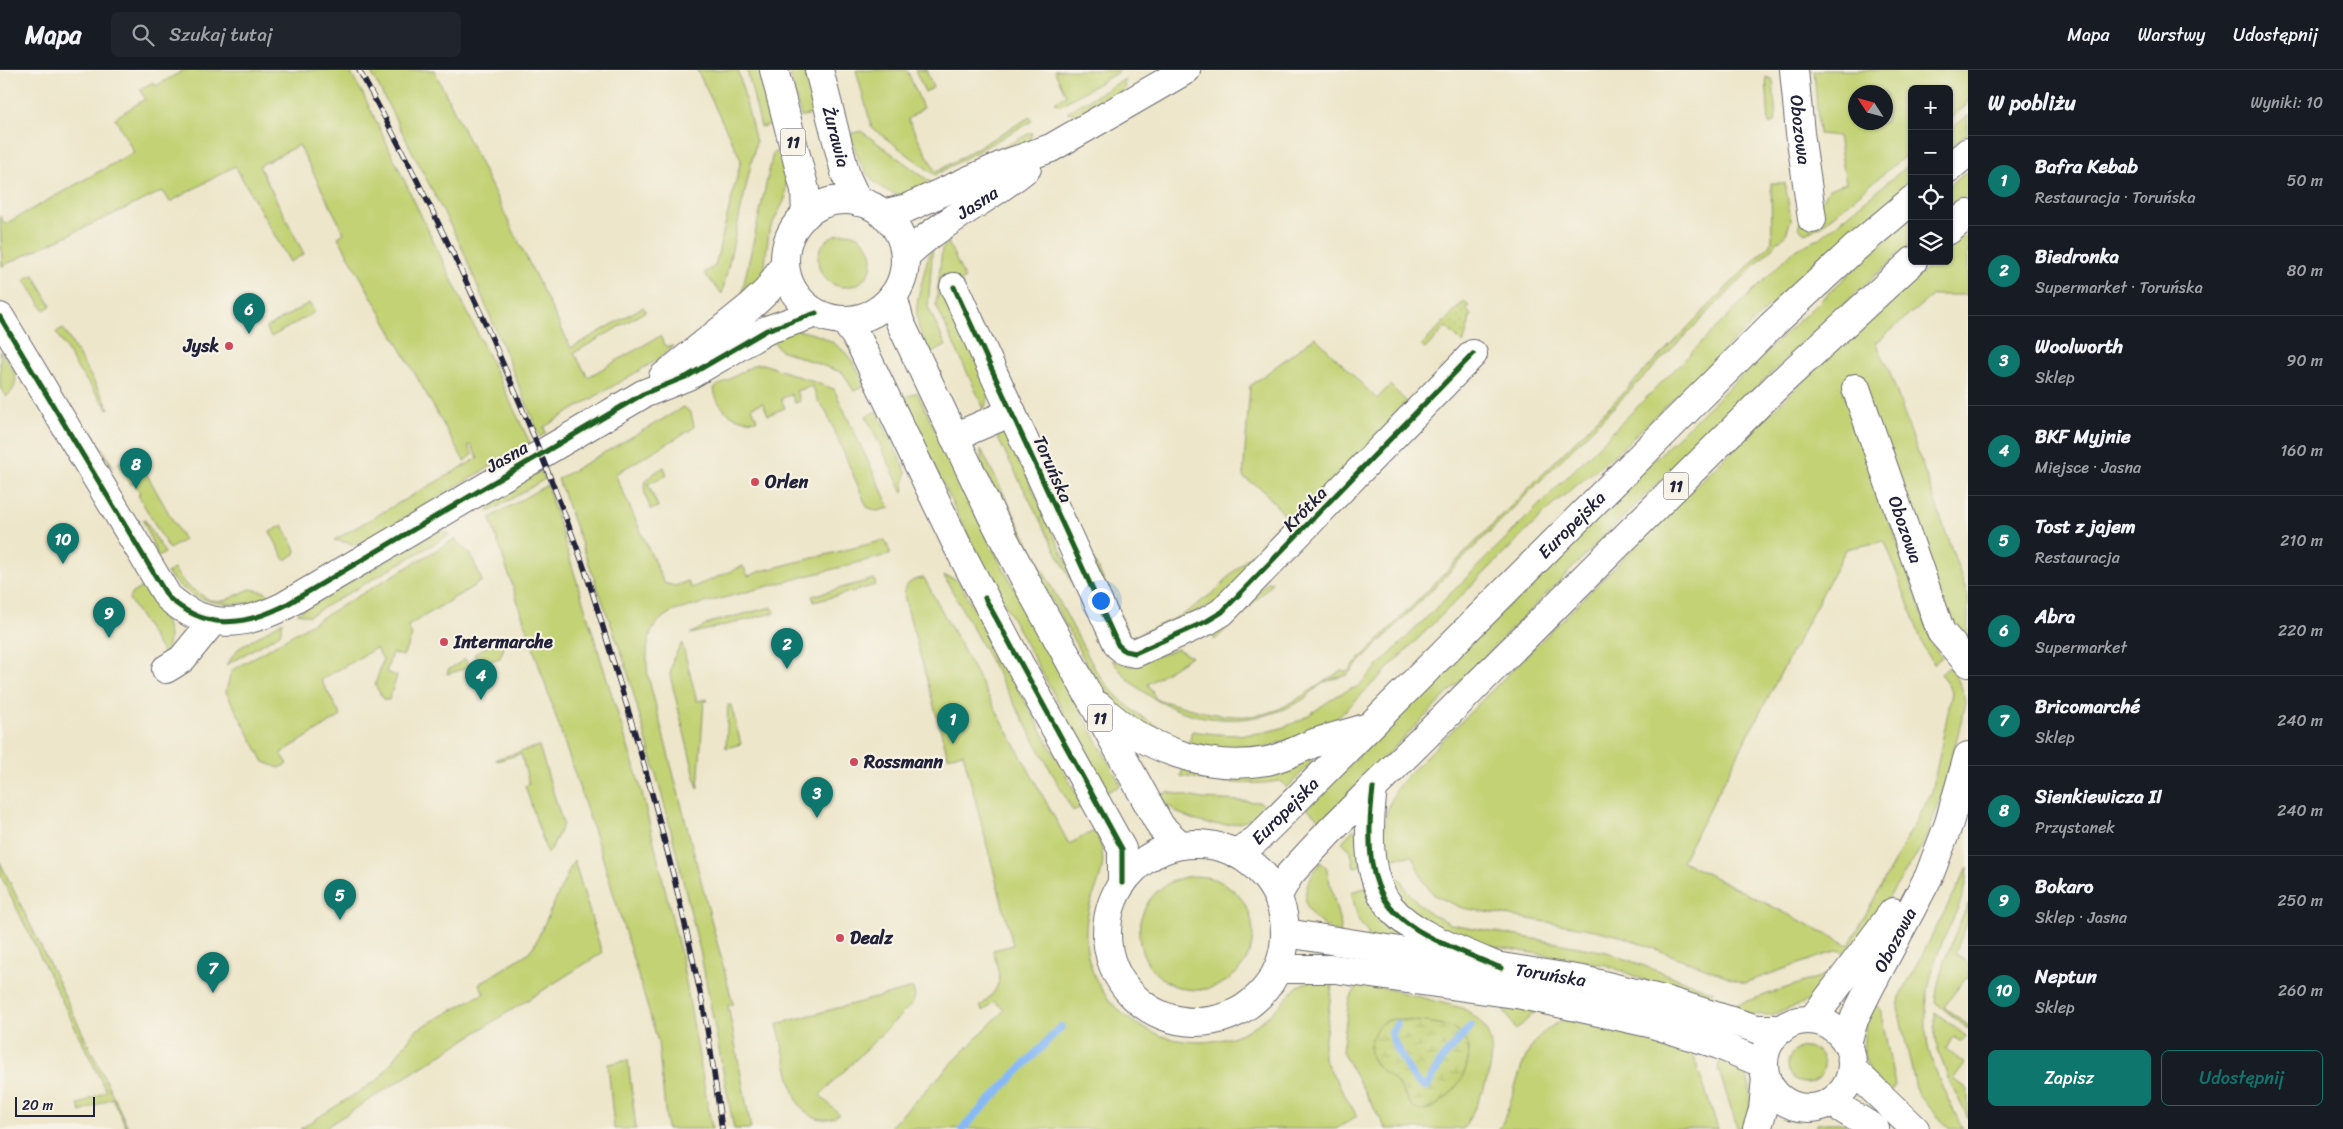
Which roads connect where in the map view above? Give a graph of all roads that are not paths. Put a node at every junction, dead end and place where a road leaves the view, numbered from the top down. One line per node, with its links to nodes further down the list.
1 (774, 70): 12 (street, 11)
2 (819, 70): 8 (street, Żurawia)
3 (1186, 70): 5 (street, Jasna)
4 (1794, 70): 13 (street, Obozowa)
5 (1051, 148): 10 (street, Jasna); 15 (street, Jasna)
6 (1968, 152): 7 (street)
7 (1953, 165)
8 (858, 202): 10 (street); 12 (street)
9 (1908, 203): 33 (street, Europejska)
10 (882, 214): 15 (street)
11 (1968, 214): 14 (street)
12 (806, 215): 16 (street)
13 (1812, 219)
14 (1953, 227)
15 (904, 256): 19 (street)
16 (786, 263): 20 (street); 25 (street, Jasna)
17 (1909, 265): 35 (street, 11)
18 (954, 287): 26 (street, Toruńska)
19 (893, 296): 22 (street); 27 (street, 11)
20 (816, 312): 22 (street); 25 (street, Jasna)
21 (0, 316): 28 (street)
22 (844, 320): 39 (street)
23 (1473, 354): 29 (street, Krótka)
24 (1856, 388): 30 (street, Obozowa)
25 (644, 394): 28 (street, Jasna)
26 (1012, 412): 27 (street); 29 (street, Toruńska)
27 (954, 438): 32 (street, 11)
28 (213, 622): 31 (street)
29 (1135, 653)
30 (1968, 663)
31 (166, 669)
32 (1082, 686): 33 (street); 37 (street, 11)
33 (1369, 727): 38 (street, Europejska)
34 (1968, 756): 36 (street, Obozowa)
35 (1373, 788): 40 (street, 11); 42 (street)
36 (1953, 826): 44 (street, Obozowa); 46 (street, Obozowa)
37 (1180, 845): 38 (street); 39 (street)
38 (1236, 853): 40 (street)
39 (1122, 883): 43 (street)
40 (1278, 895): 41 (street)
41 (1286, 933): 42 (street, Toruńska); 43 (street)
42 (1501, 968): 45 (street, Toruńska)
43 (1278, 969): 47 (street, Toruńska)
44 (1812, 1020): 45 (street); 46 (street)
45 (1782, 1029): 47 (street)
46 (1847, 1043): 48 (street)
47 (1765, 1070): 49 (street); 50 (street)
48 (1852, 1070): 49 (street); 53 (street)
49 (1825, 1104): 51 (street); 52 (street)
50 (1757, 1129)
51 (1794, 1129)
52 (1875, 1129)
53 (1915, 1129)

